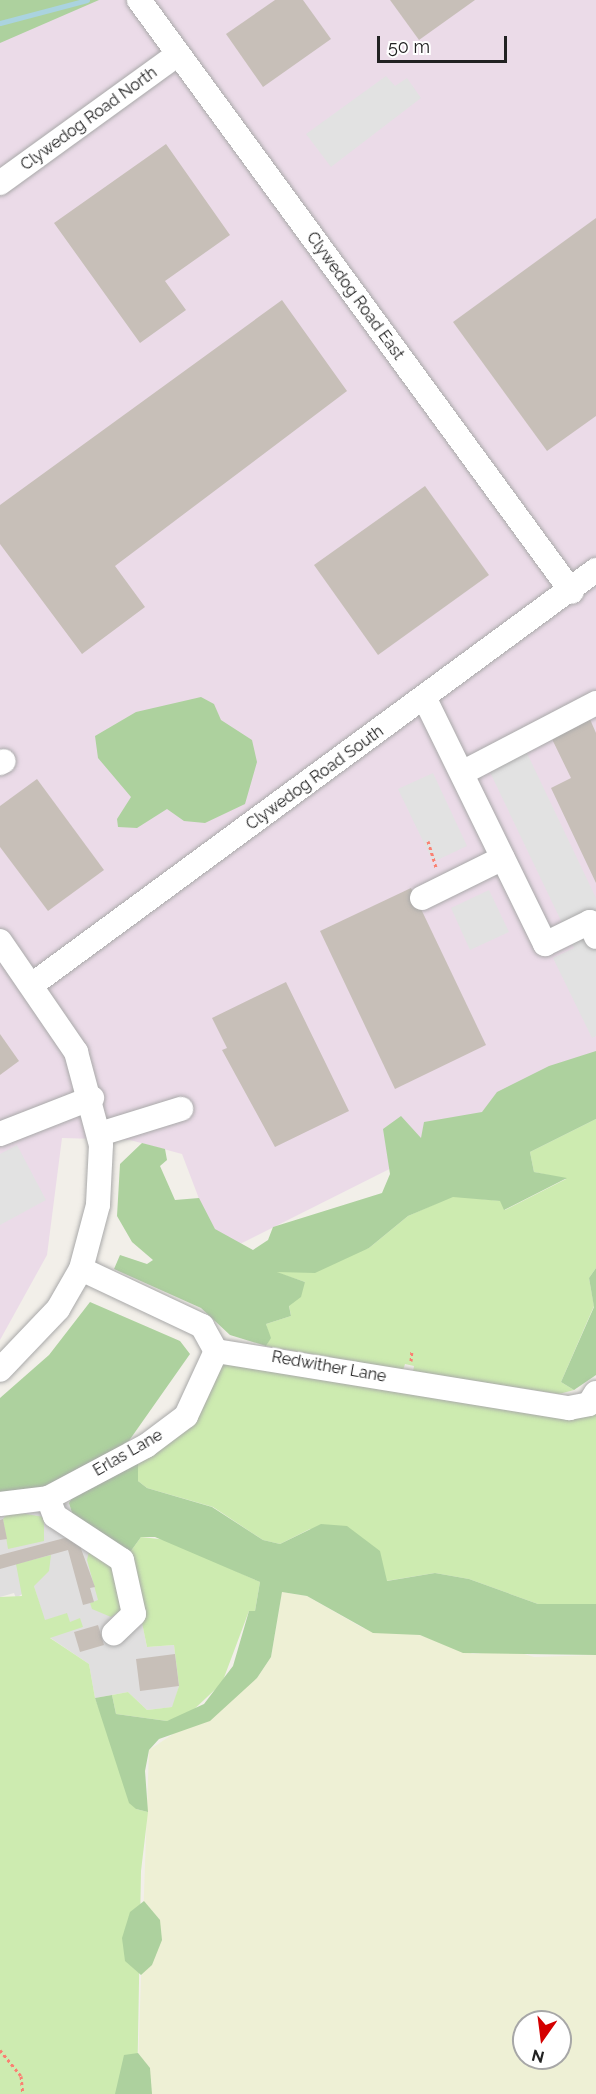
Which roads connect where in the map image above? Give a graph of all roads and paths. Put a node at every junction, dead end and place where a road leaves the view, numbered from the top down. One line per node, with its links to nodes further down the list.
1 (139, 0): 2 (street, Clywedog Road East)
2 (177, 55): 3 (street, Clywedog Road North); 5 (street, Clywedog Road East)
3 (0, 183)
4 (596, 570): 5 (street, Clywedog Road South)
5 (572, 592): 6 (street, Clywedog Road South)
6 (425, 699): 8 (street); 14 (street, Clywedog Road South)
7 (596, 703): 8 (street)
8 (462, 773): 10 (street)
9 (428, 841): 11 (path)
10 (503, 858): 11 (street); 12 (street)
11 (429, 894)
12 (596, 937)
13 (0, 940): 14 (street)
14 (33, 984): 15 (street)
15 (92, 1098): 17 (street); 18 (street)
16 (181, 1109): 18 (street)
17 (0, 1134)
18 (100, 1134): 19 (street)
19 (81, 1269): 20 (street); 21 (street)
20 (216, 1351): 22 (street, Redwither Lane); 23 (street, Erlas Lane)
21 (0, 1370)
22 (596, 1393)
23 (48, 1498): 24 (street, Erlas Lane); 25 (street)
24 (0, 1504)
25 (114, 1634)
26 (0, 2050): 27 (path)
27 (23, 2094)

